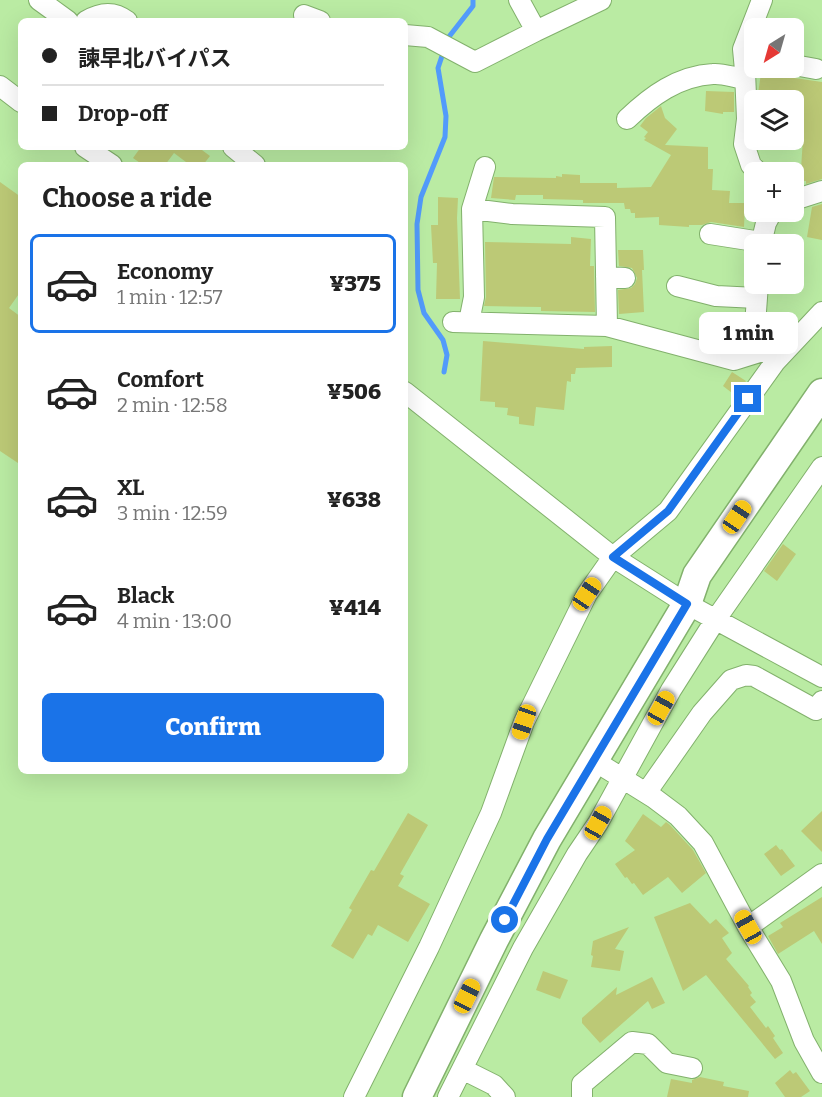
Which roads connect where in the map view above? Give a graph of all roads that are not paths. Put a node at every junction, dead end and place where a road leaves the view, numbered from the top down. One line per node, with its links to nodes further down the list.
1 (39, 0): 5 (street)
2 (519, 0): 9 (street)
3 (601, 0): 9 (street)
4 (762, 0): 8 (street)
5 (64, 18)
6 (94, 18): 7 (street)
7 (123, 18)
8 (755, 18)
9 (536, 31): 10 (street)
10 (408, 35)
11 (804, 66): 12 (street)
12 (816, 69)
13 (744, 70): 17 (street)
14 (748, 78): 22 (street)
15 (0, 86): 16 (street)
16 (18, 100)
17 (627, 119)
18 (93, 150): 20 (street)
19 (237, 150): 21 (street)
20 (113, 158)
21 (251, 162)
22 (750, 162)
23 (485, 167): 26 (street)
24 (822, 191): 25 (street)
25 (804, 197)
26 (472, 209): 33 (street); 33 (street)
27 (710, 234): 28 (street)
28 (744, 240)
29 (684, 293): 30 (street)
30 (744, 293)
31 (758, 294): 34 (street)
32 (822, 312): 34 (street)
33 (607, 326): 34 (street)
34 (771, 356): 39 (street)
35 (822, 393): 40 (highway)
36 (408, 394): 39 (street)
37 (822, 419): 40 (highway)
38 (822, 467): 41 (street)
39 (613, 557): 40 (street); 52 (street)
40 (676, 597): 41 (street); 44 (highway)
41 (716, 618): 42 (street); 45 (street)
42 (822, 677)
43 (822, 700): 46 (street)
44 (592, 760): 45 (street); 53 (highway)
45 (622, 779): 46 (street); 50 (street)
46 (646, 793): 48 (street)
47 (822, 874): 48 (street)
48 (748, 927): 51 (street)
49 (692, 1068): 56 (street)
50 (462, 1069): 54 (street); 55 (street)
51 (822, 1074)
52 (354, 1097)
53 (417, 1097)
54 (448, 1097)
55 (505, 1097)
56 (582, 1097)

